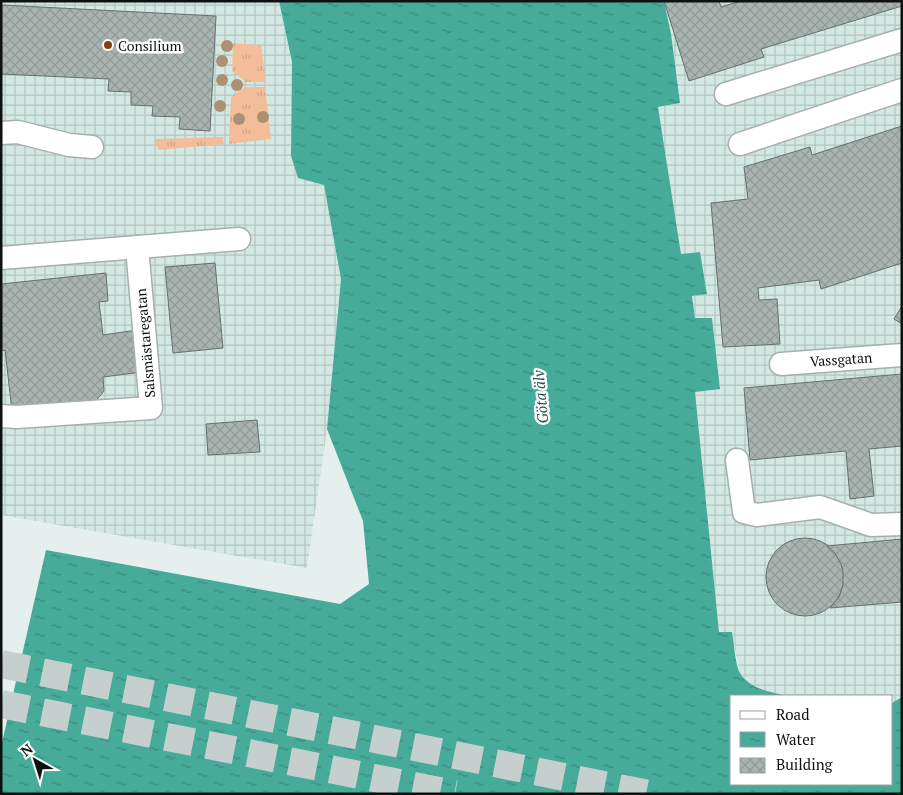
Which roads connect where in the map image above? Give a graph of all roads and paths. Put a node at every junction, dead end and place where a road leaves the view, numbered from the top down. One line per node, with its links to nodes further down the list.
1 (902, 40): 3 (lane)
2 (902, 90): 5 (lane)
3 (726, 94)
4 (1, 133): 6 (lane)
5 (740, 144)
6 (92, 147)
7 (239, 239): 8 (lane)
8 (137, 247): 9 (lane); 12 (lane, Salsmästaregatan)
9 (1, 258)
10 (902, 355): 11 (lane, Vassgatan)
11 (781, 364)
12 (1, 416)
13 (737, 460): 14 (lane)
14 (902, 524)

